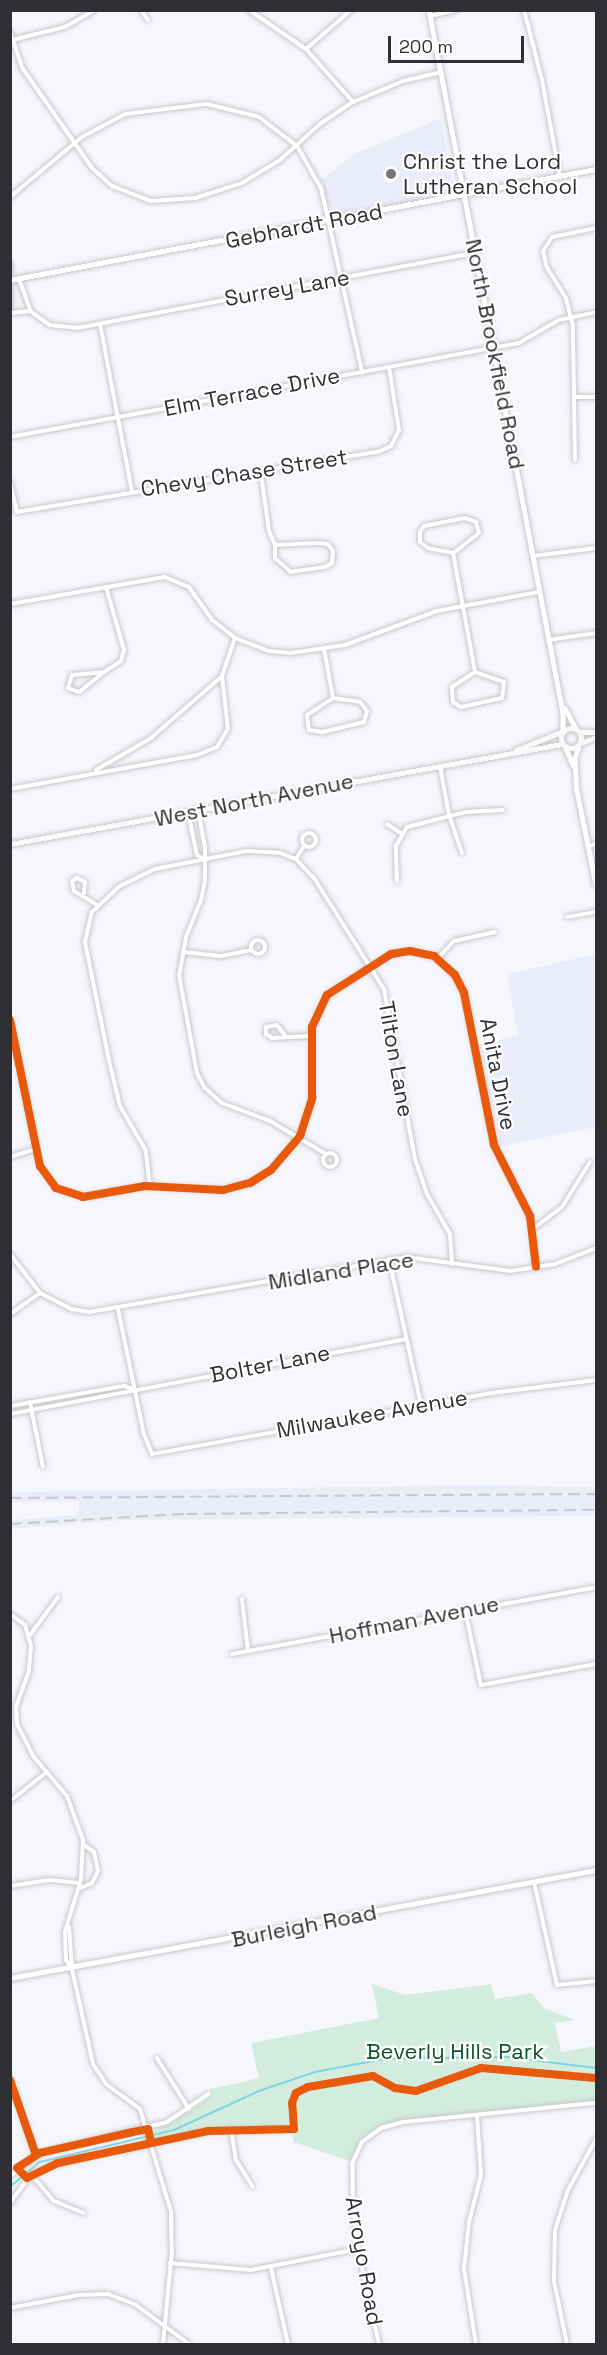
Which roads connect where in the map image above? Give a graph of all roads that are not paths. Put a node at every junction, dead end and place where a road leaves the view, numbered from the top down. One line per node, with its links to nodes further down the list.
1 (95, 10): 10 (street)
2 (141, 10): 8 (street)
3 (249, 10): 11 (street)
4 (351, 10): 11 (street)
5 (457, 10): 7 (street)
6 (524, 10): 17 (street)
7 (429, 13): 12 (street, North Brookfield Road)
8 (148, 20)
9 (10, 32): 10 (street)
10 (12, 40): 14 (street)
11 (306, 49): 13 (street)
12 (441, 72): 13 (street); 18 (street, North Brookfield Road)
13 (353, 102): 15 (street)
14 (75, 144): 15 (street); 15 (street); 19 (street)
15 (297, 147): 20 (street)
16 (597, 169): 17 (street, Gebhardt Road)
17 (560, 177): 18 (street, Gebhardt Road)
18 (464, 196): 20 (street, Gebhardt Road); 22 (street, North Brookfield Road)
19 (10, 197)
20 (329, 222): 24 (street); 25 (street, Gebhardt Road)
21 (597, 228): 30 (street)
22 (475, 253): 24 (street, Surrey Lane); 32 (street, North Brookfield Road)
23 (10, 262): 26 (street)
24 (344, 277): 31 (street, Surrey Lane); 34 (street)
25 (19, 279): 26 (street, Gebhardt Road); 27 (street)
26 (11, 280): 29 (street)
27 (30, 311): 29 (street); 31 (street, Surrey Lane)
28 (597, 312): 30 (street, Elm Terrace Drive)
29 (11, 314)
30 (571, 317): 32 (street, Elm Terrace Drive); 35 (street)
31 (100, 324): 37 (street)
32 (493, 347): 33 (street, Elm Terrace Drive); 46 (street, North Brookfield Road)
33 (389, 368): 34 (street, Elm Terrace Drive); 40 (street, Chevy Chase Street)
34 (362, 372): 37 (street, Elm Terrace Drive)
35 (576, 397): 36 (street); 39 (street)
36 (597, 398)
37 (118, 417): 38 (street, Elm Terrace Drive); 42 (street)
38 (10, 437)
39 (575, 460)
40 (261, 474): 42 (street, Chevy Chase Street); 43 (street)
41 (10, 482): 42 (street, Chevy Chase Street)
42 (132, 491)
43 (275, 545): 43 (street)
44 (597, 548): 46 (street)
45 (453, 553): 45 (street); 50 (street)
46 (533, 556): 48 (street, North Brookfield Road)
47 (106, 587): 49 (street); 52 (street); 55 (street)
48 (539, 592): 50 (street); 53 (street, North Brookfield Road)
49 (10, 604)
50 (462, 606): 54 (street); 56 (street)
51 (597, 633): 53 (street)
52 (235, 638): 54 (street); 57 (street)
53 (548, 639): 59 (street, North Brookfield Road)
54 (324, 649): 58 (street)
55 (104, 672): 55 (street)
56 (475, 672): 56 (street)
57 (222, 676): 68 (street); 68 (street)
58 (333, 698): 58 (street)
59 (560, 698): 60 (street, North Brookfield Road); 61 (street, North Brookfield Road)
60 (562, 731): 61 (main road); 64 (main road); 66 (main road, West North Avenue)
61 (577, 731): 62 (main road); 65 (main road)
62 (597, 732)
63 (597, 737): 65 (main road)
64 (564, 745): 65 (main road, West North Avenue); 66 (main road, West North Avenue); 69 (street)
65 (580, 745): 69 (street)
66 (498, 755): 67 (main road, West North Avenue)
67 (440, 766): 72 (main road, West North Avenue); 74 (street)
68 (91, 773): 70 (street)
69 (576, 774): 80 (street)
70 (10, 789)
71 (503, 810): 74 (street)
72 (198, 811): 73 (main road, West North Avenue); 82 (street)
73 (188, 813): 77 (main road, West North Avenue); 82 (street)
74 (449, 815): 76 (street); 81 (street)
75 (387, 824): 76 (street)
76 (401, 833): 84 (street)
77 (10, 844)
78 (597, 844): 80 (street)
79 (304, 846): 83 (street)
80 (589, 846): 85 (street)
81 (462, 853)
82 (203, 859): 83 (street); 87 (street); 92 (street)
83 (296, 859): 94 (street, Tilton Lane)
84 (398, 881)
85 (597, 884)
86 (84, 893): 86 (street); 87 (street)
87 (96, 904): 103 (street)
88 (597, 912): 89 (street)
89 (567, 917)
90 (495, 932): 93 (street)
91 (251, 950): 92 (street)
92 (183, 952): 98 (street)
93 (438, 958): 94 (street); 104 (street, Anita Drive)
94 (371, 964): 96 (street); 108 (street, Tilton Lane)
95 (10, 1020): 99 (street)
96 (310, 1036): 97 (street); 98 (street)
97 (286, 1037): 97 (street)
98 (300, 1136): 100 (street); 103 (street)
99 (36, 1149): 101 (street); 103 (street)
100 (326, 1154)
101 (10, 1157)
102 (590, 1162): 104 (street)
103 (150, 1186)
104 (534, 1228): 109 (street, Anita Drive)
105 (597, 1248): 109 (street, Midland Place)
106 (10, 1254): 110 (street)
107 (389, 1259): 108 (street, Midland Place); 111 (street, Midland Place); 113 (street)
108 (453, 1264): 109 (street, Midland Place)
109 (536, 1267)
110 (40, 1293): 111 (street, Midland Place); 112 (street)
111 (118, 1309): 115 (street)
112 (10, 1314)
113 (406, 1339): 115 (street, Bolter Lane); 117 (street)
114 (597, 1380): 117 (street, Milwaukee Avenue)
115 (134, 1389): 116 (street, Bolter Lane); 117 (street, Milwaukee Avenue); 119 (street, Bolter Lane)
116 (30, 1402): 118 (street, Bolter Lane); 119 (street)
117 (421, 1405)
118 (10, 1406)
119 (32, 1410): 120 (street, Bolter Lane); 121 (street)
120 (10, 1414)
121 (43, 1467)
122 (597, 1587): 125 (street, Hoffman Avenue)
123 (58, 1597): 127 (street)
124 (242, 1599): 128 (street)
125 (465, 1610): 128 (street, Hoffman Avenue); 130 (street)
126 (10, 1614): 127 (street)
127 (29, 1636): 132 (street)
128 (248, 1652): 129 (street, Hoffman Avenue)
129 (232, 1654)
130 (597, 1664)
131 (10, 1700): 132 (street)
132 (17, 1701): 133 (street)
133 (47, 1772): 134 (street); 135 (street)
134 (10, 1802)
135 (84, 1845): 138 (street); 140 (street)
136 (597, 1870): 137 (street, Burleigh Road)
137 (534, 1882): 141 (street, Burleigh Road); 143 (street)
138 (80, 1883): 139 (street); 140 (street)
139 (10, 1886)
140 (78, 1889): 141 (street)
141 (72, 1969): 142 (street, Burleigh Road); 152 (street)
142 (10, 1978)
143 (597, 1981)
144 (157, 2058): 148 (street)
145 (10, 2080): 155 (street)
146 (208, 2094): 148 (street)
147 (597, 2103): 149 (street)
148 (189, 2109): 152 (street)
149 (477, 2115): 161 (street, Arroyo Road); 170 (street)
150 (231, 2129): 151 (street); 154 (street); 158 (street)
151 (284, 2129)
152 (149, 2131): 154 (street); 155 (street)
153 (597, 2139): 171 (street)
154 (151, 2141): 156 (street); 162 (street)
155 (36, 2155): 157 (street)
156 (31, 2174): 159 (street); 160 (street)
157 (10, 2176)
158 (252, 2186)
159 (10, 2203)
160 (84, 2213)
161 (358, 2249): 163 (street); 169 (street, Arroyo Road)
162 (170, 2263): 163 (street); 165 (street)
163 (270, 2268): 168 (street)
164 (10, 2308): 165 (street)
165 (164, 2326): 166 (street); 167 (street)
166 (162, 2344)
167 (189, 2344)
168 (288, 2344)
169 (379, 2344)
170 (476, 2344)
171 (567, 2344)

